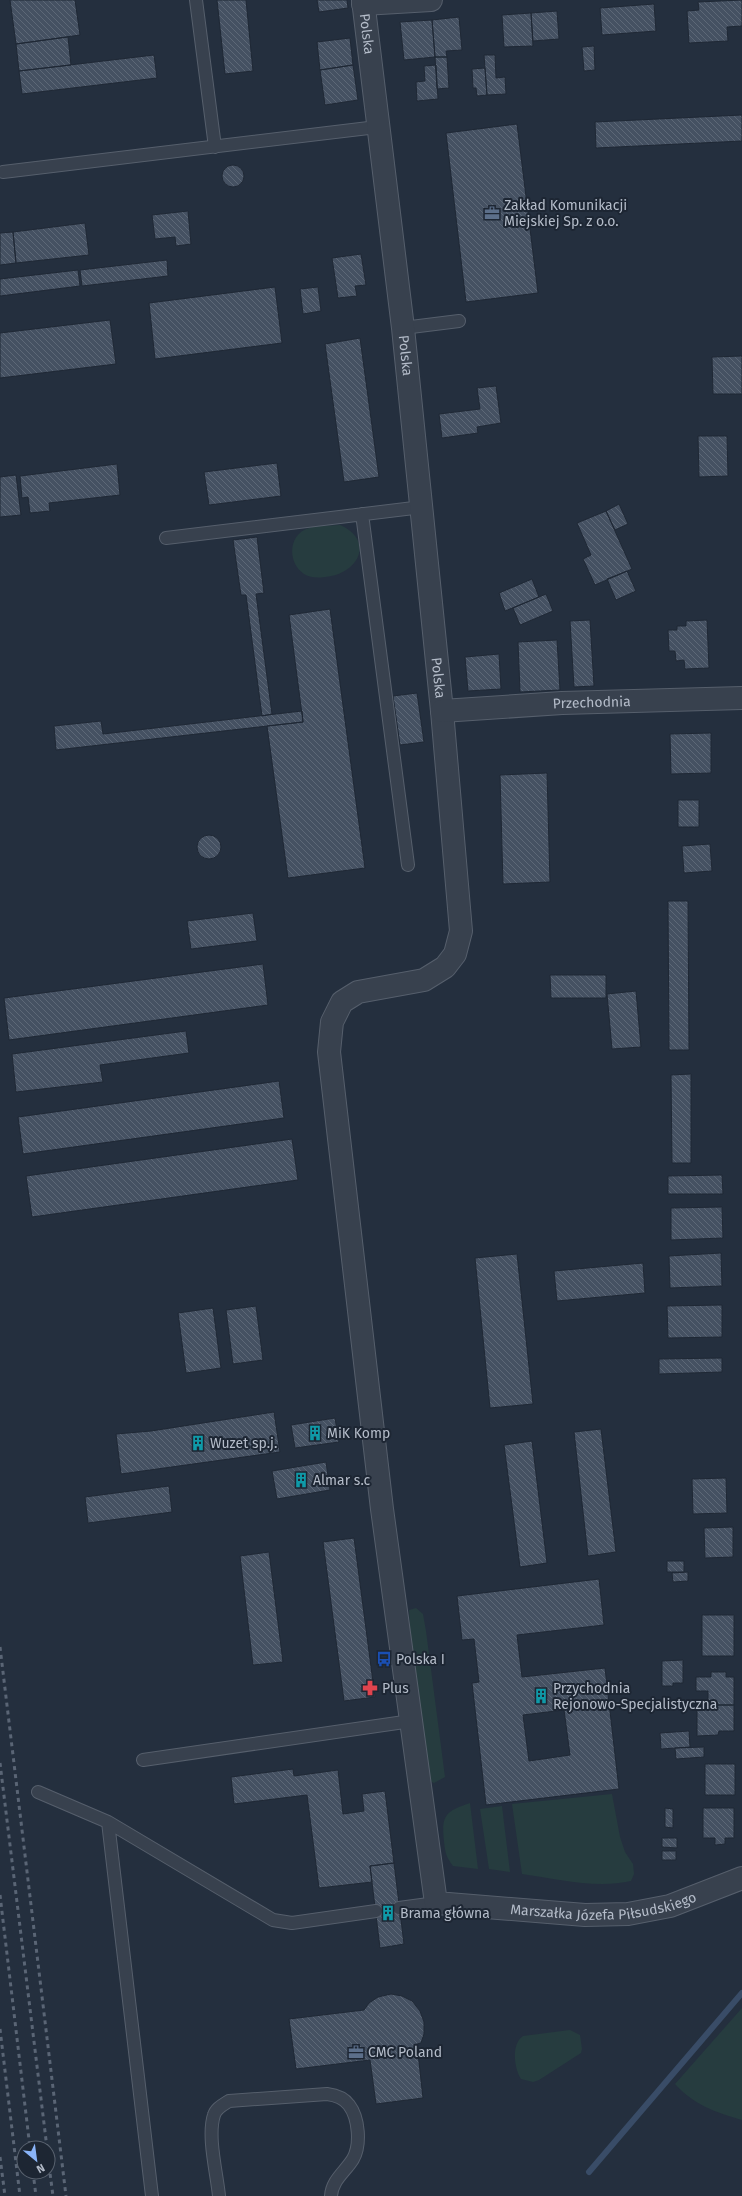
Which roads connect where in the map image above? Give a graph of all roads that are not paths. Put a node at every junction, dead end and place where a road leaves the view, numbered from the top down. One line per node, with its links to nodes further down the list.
1 (196, 0): 5 (lane)
2 (431, 0): 3 (street)
3 (363, 2): 4 (street, Polska)
4 (377, 127): 5 (lane); 8 (street, Polska)
5 (215, 147): 6 (lane)
6 (3, 172)
7 (459, 321): 8 (lane)
8 (403, 328): 9 (street, Polska)
9 (422, 507): 10 (lane); 13 (street, Polska)
10 (362, 514): 11 (lane); 14 (lane)
11 (166, 538)
12 (742, 698): 13 (street, Przechodnia)
13 (442, 711): 15 (street, Polska)
14 (408, 865)
15 (411, 1721): 16 (lane); 20 (street, Polska)
16 (143, 1760)
17 (38, 1792): 18 (lane)
18 (108, 1822): 22 (lane); 23 (lane)
19 (742, 1878): 20 (street, Marszałka Józefa Piłsudskiego)
20 (436, 1903): 21 (lane)
21 (400, 1908)
22 (376, 1911)
23 (152, 2196)
24 (219, 2196): 25 (lane)
25 (331, 2196)

